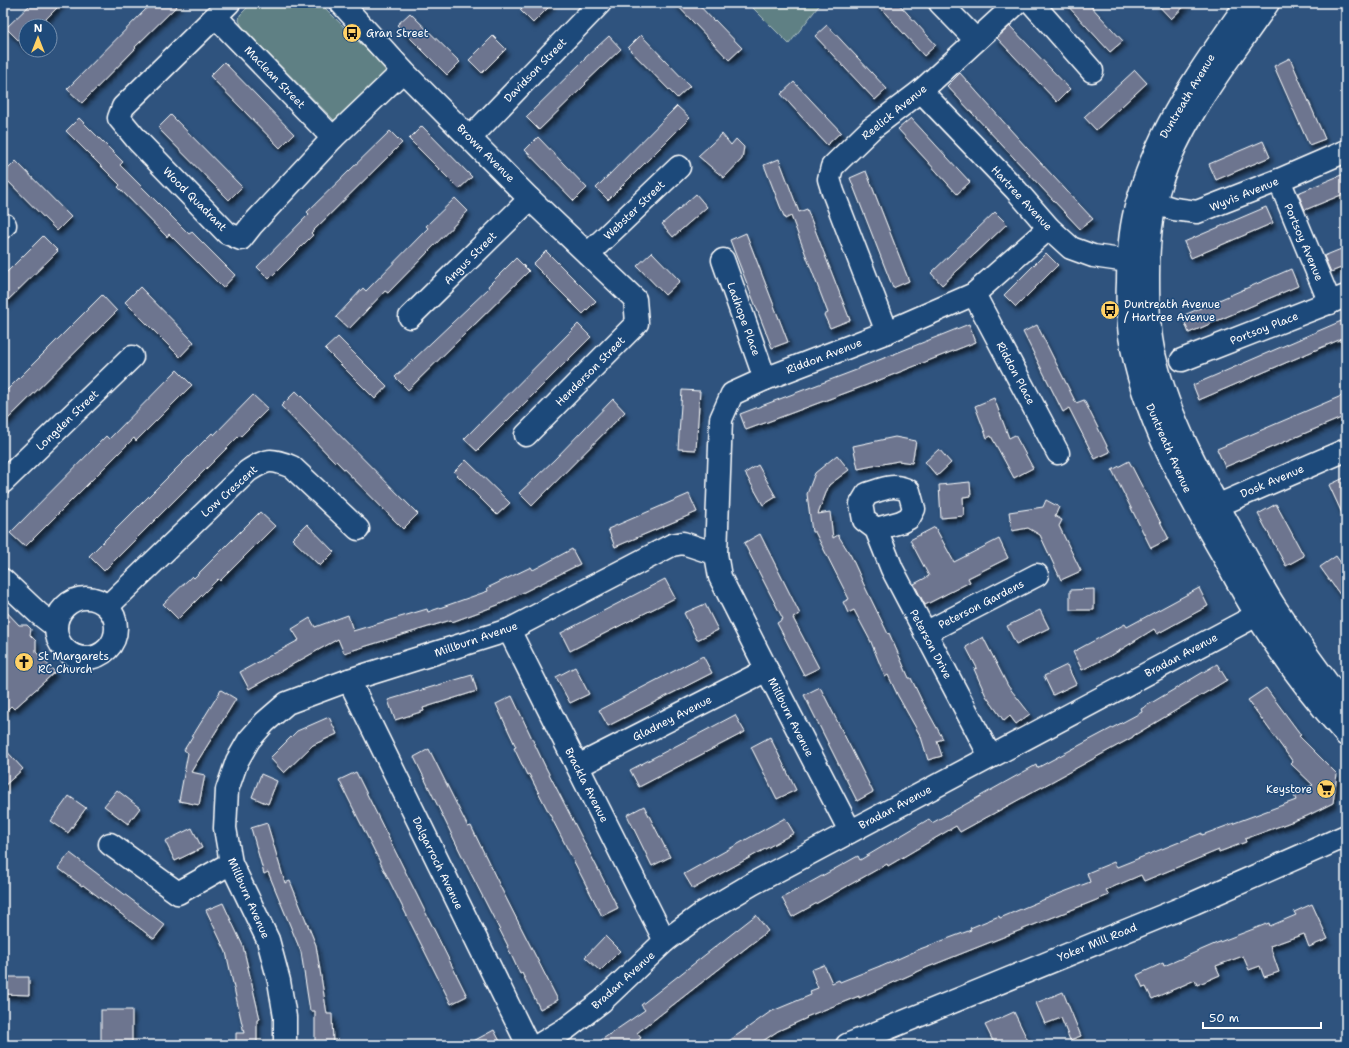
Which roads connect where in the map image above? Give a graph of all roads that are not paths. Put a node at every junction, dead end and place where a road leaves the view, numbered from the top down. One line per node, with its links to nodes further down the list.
1 (600, 3): 14 (street, Davidson Street)
2 (940, 3): 9 (street)
3 (1017, 3): 9 (street, Reelick Avenue)
4 (1032, 3): 11 (street)
5 (1247, 3): 19 (street, Duntreath Avenue)
6 (1268, 3): 19 (street, Duntreath Avenue)
7 (345, 5): 10 (street, Brown Avenue)
8 (223, 10): 13 (street, Maclean Street); 13 (street, Wood Quadrant)
9 (976, 40): 12 (street, Reelick Avenue)
10 (403, 71): 13 (street, Wood Quadrant); 14 (street, Brown Avenue)
11 (1092, 71)
12 (921, 91): 20 (street, Hartree Avenue); 28 (street, Reelick Avenue)
13 (333, 138)
14 (470, 138): 18 (street, Brown Avenue)
15 (1346, 151): 17 (street, Wyvis Avenue)
16 (679, 167): 21 (street, Webster Street)
17 (1279, 180): 19 (street, Wyvis Avenue); 26 (street, Portsoy Avenue)
18 (530, 199): 21 (street, Brown Avenue); 27 (street, Angus Street)
19 (1147, 201): 23 (street, Duntreath Avenue)
20 (1049, 228): 23 (street, Hartree Avenue); 24 (street, Riddon Avenue)
21 (588, 254): 25 (street, Brown Avenue)
22 (723, 260): 31 (street, Ladhope Place)
23 (1138, 261): 36 (street, Duntreath Avenue)
24 (974, 294): 28 (street, Riddon Avenue); 34 (street, Riddon Place)
25 (635, 299): 32 (street, Henderson Street)
26 (1338, 299): 30 (street, Portsoy Place)
27 (410, 317)
28 (886, 332): 31 (street, Riddon Avenue)
29 (132, 357): 35 (street, Longden Street)
30 (1182, 360)
31 (765, 378): 39 (street, Riddon Avenue)
32 (526, 435)
33 (1346, 450): 36 (street, Dosk Avenue)
34 (1058, 453)
35 (3, 482)
36 (1208, 509): 43 (street, Duntreath Avenue)
37 (358, 529): 42 (street, Low Crescent)
38 (876, 529): 46 (street, Peterson Drive)
39 (716, 554): 45 (street, Millburn Avenue); 47 (street, Millburn Avenue)
40 (1037, 575): 46 (street, Peterson Gardens)
41 (3, 580): 44 (street)
42 (108, 606): 44 (street); 44 (street)
43 (1266, 610): 49 (street, Duntreath Avenue); 50 (street, Duntreath Avenue); 51 (street, Bradan Avenue)
44 (56, 627)
45 (509, 630): 48 (street, Millburn Avenue); 52 (street, Brackla Avenue)
46 (925, 633): 51 (street, Peterson Drive)
47 (767, 670): 52 (street, Gladney Avenue); 53 (street, Millburn Avenue)
48 (349, 680): 56 (street, Millburn Avenue); 59 (street, Dalgarroch Avenue)
49 (1346, 707)
50 (1346, 735)
51 (990, 756): 53 (street, Bradan Avenue)
52 (578, 766): 57 (street, Brackla Avenue)
53 (850, 831): 57 (street, Bradan Avenue)
54 (1346, 836): 61 (street, Yoker Mill Road)
55 (110, 844): 56 (street)
56 (231, 863): 58 (street, Millburn Avenue)
57 (665, 941): 60 (street, Bradan Avenue)
58 (285, 1045)
59 (528, 1045)
60 (540, 1045)
61 (847, 1045)

